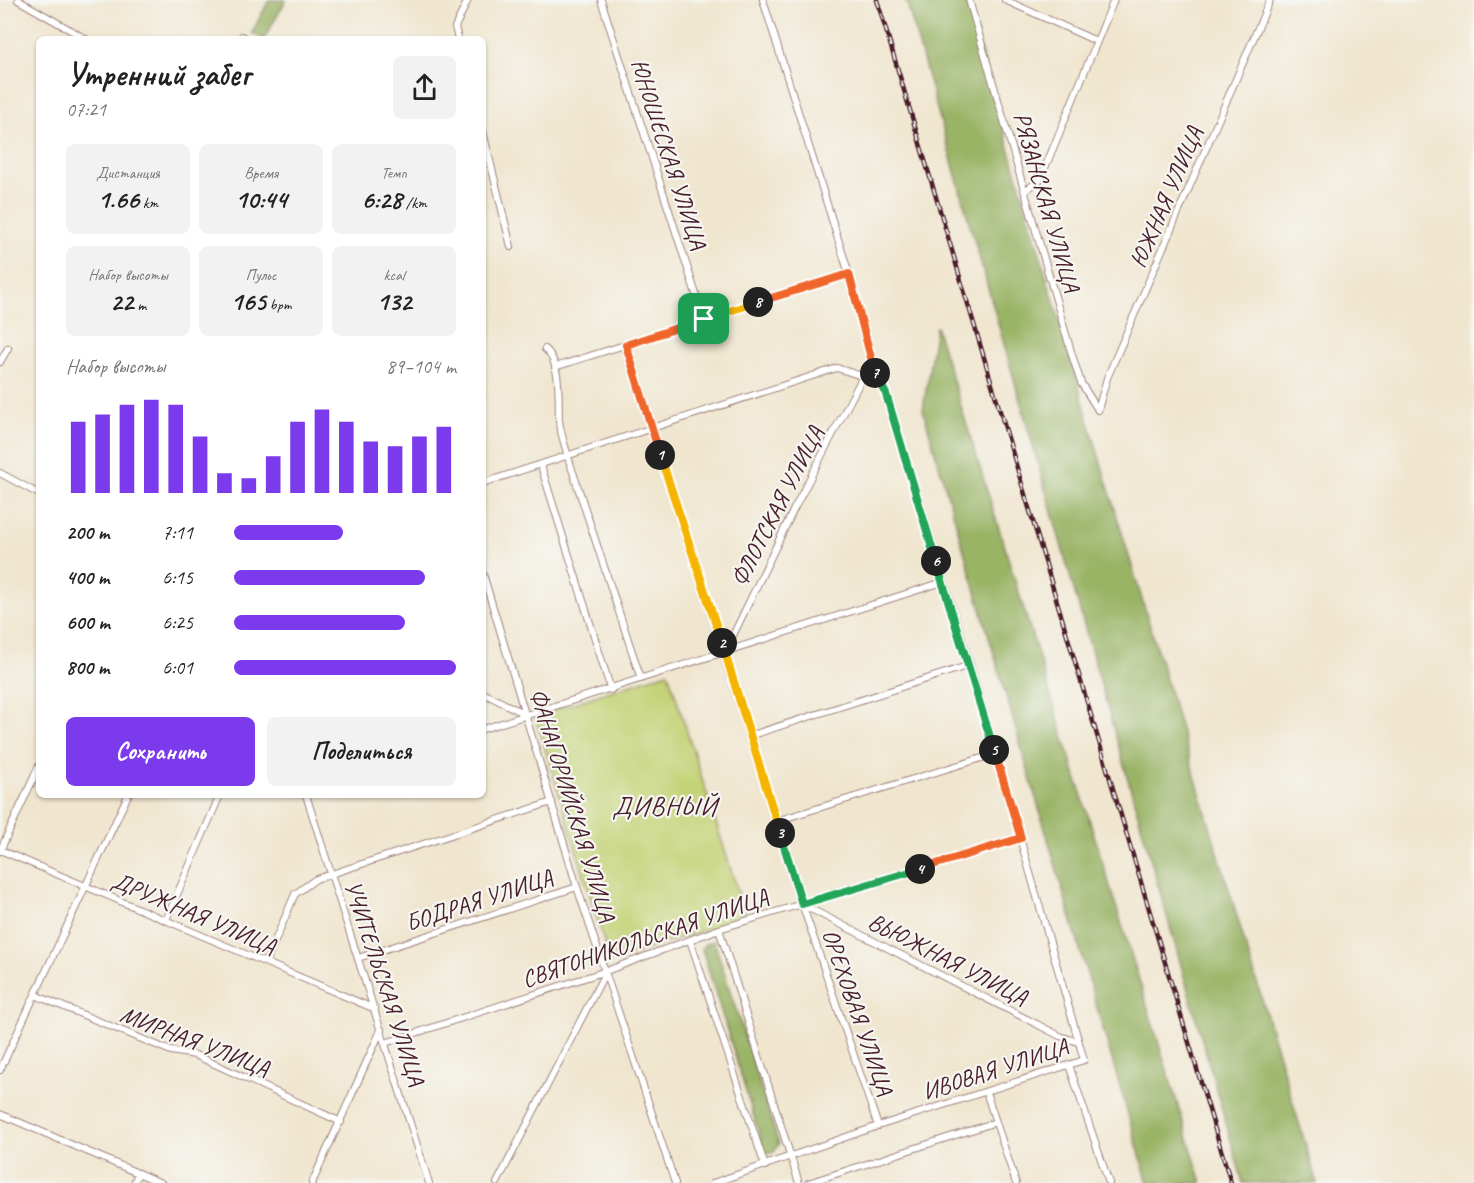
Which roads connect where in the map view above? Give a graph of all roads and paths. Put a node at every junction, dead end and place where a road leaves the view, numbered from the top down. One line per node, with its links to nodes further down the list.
1 (20, 0): 9 (street)
2 (468, 0): 10 (street)
3 (601, 0): 16 (street, ЮНОШЕСКАЯ УЛИЦА)
4 (763, 0): 15 (street)
5 (969, 0): 13 (street, РЯЗАНСКАЯ УЛИЦА)
6 (1005, 0): 11 (street)
7 (1114, 0): 11 (street)
8 (1270, 0): 24 (street, ЮЖНАЯ УЛИЦА)
9 (81, 36)
10 (457, 36)
11 (1096, 41): 13 (street)
12 (486, 144): 14 (street)
13 (1026, 190): 24 (street, РЯЗАНСКАЯ УЛИЦА)
14 (511, 247)
15 (849, 274): 16 (street); 23 (street)
16 (704, 319): 17 (street)
17 (626, 345): 21 (street); 25 (street, ОРЕХОВАЯ УЛИЦА)
18 (8, 348): 20 (street)
19 (545, 348): 21 (street)
20 (0, 362)
21 (555, 367): 26 (street)
22 (863, 376): 23 (street); 25 (street); 33 (street, ФЛОТСКАЯ УЛИЦА)
23 (877, 381): 31 (street)
24 (1098, 410)
25 (651, 430): 26 (street); 33 (street, ОРЕХОВАЯ УЛИЦА)
26 (568, 457): 27 (street); 35 (street)
27 (541, 466): 29 (street); 36 (street)
28 (0, 473): 30 (street)
29 (486, 482)
30 (36, 492)
31 (943, 582): 33 (street); 34 (street)
32 (486, 584): 38 (street, ФАНАГОРИЙСКАЯ УЛИЦА)
33 (725, 653): 35 (street); 40 (street, ОРЕХОВАЯ УЛИЦА)
34 (970, 665): 40 (street); 41 (street)
35 (641, 679): 36 (street)
36 (611, 690): 38 (street)
37 (486, 694): 38 (street)
38 (527, 715): 39 (street); 46 (street, ФАНАГОРИЙСКАЯ УЛИЦА)
39 (486, 728)
40 (749, 736): 47 (street, ОРЕХОВАЯ УЛИЦА)
41 (995, 754): 47 (street); 48 (street)
42 (36, 773): 49 (street)
43 (127, 798): 51 (street)
44 (219, 798): 54 (street)
45 (307, 798): 50 (street, УЧИТЕЛЬСКАЯ УЛИЦА)
46 (552, 802): 50 (street); 52 (street, ФАНАГОРИЙСКАЯ УЛИЦА)
47 (776, 821): 53 (street, ОРЕХОВАЯ УЛИЦА)
48 (1021, 838): 53 (street, СВЯТОНИКОЛЬСКАЯ УЛИЦА); 63 (street)
49 (0, 851): 51 (street, ДРУЖНАЯ УЛИЦА)
50 (331, 874): 57 (street, УЧИТЕЛЬСКАЯ УЛИЦА); 58 (street)
51 (85, 887): 54 (street, ДРУЖНАЯ УЛИЦА); 60 (street)
52 (577, 887): 57 (street, БОДРАЯ УЛИЦА); 59 (street, ФАНАГОРИЙСКАЯ УЛИЦА)
53 (802, 904): 55 (street, СВЯТОНИКОЛЬСКАЯ УЛИЦА); 63 (street, ВЬЮЖНАЯ УЛИЦА); 71 (street, ОРЕХОВАЯ УЛИЦА)
54 (166, 920): 58 (street, ДРУЖНАЯ УЛИЦА)
55 (719, 929): 56 (street, СВЯТОНИКОЛЬСКАЯ УЛИЦА); 72 (street)
56 (690, 940): 59 (street, СВЯТОНИКОЛЬСКАЯ УЛИЦА); 73 (street)
57 (358, 958): 61 (street, УЧИТЕЛЬСКАЯ УЛИЦА)
58 (266, 962): 61 (street, ДРУЖНАЯ УЛИЦА)
59 (606, 971): 64 (street, СВЯТОНИКОЛЬСКАЯ УЛИЦА); 79 (street); 80 (street, ФАНАГОРИЙСКАЯ УЛИЦА)
60 (35, 995): 66 (street); 69 (street, МИРНАЯ УЛИЦА)
61 (375, 1009): 62 (street, УЧИТЕЛЬСКАЯ УЛИЦА)
62 (381, 1029): 64 (street, УЧИТЕЛЬСКАЯ УЛИЦА); 69 (street)
63 (1078, 1042): 65 (street, ИВОВАЯ УЛИЦА)
64 (386, 1043): 78 (street, УЧИТЕЛЬСКАЯ УЛИЦА)
65 (1069, 1065): 67 (street, ИВОВАЯ УЛИЦА); 85 (street)
66 (0, 1070)
67 (986, 1092): 70 (street); 71 (street, ИВОВАЯ УЛИЦА)
68 (0, 1114): 74 (street)
69 (341, 1122): 77 (street)
70 (996, 1122): 83 (street); 84 (street)
71 (878, 1126): 72 (street, ИВОВАЯ УЛИЦА)
72 (790, 1157): 73 (street, ИВОВАЯ УЛИЦА); 82 (street)
73 (765, 1166): 81 (street, ИВОВАЯ УЛИЦА)
74 (138, 1173): 75 (street); 76 (street)
75 (134, 1183)
76 (161, 1183)
77 (312, 1183)
78 (429, 1183)
79 (497, 1183)
80 (675, 1183)
81 (713, 1183)
82 (799, 1183)
83 (808, 1183)
84 (1016, 1183)
85 (1109, 1183)

